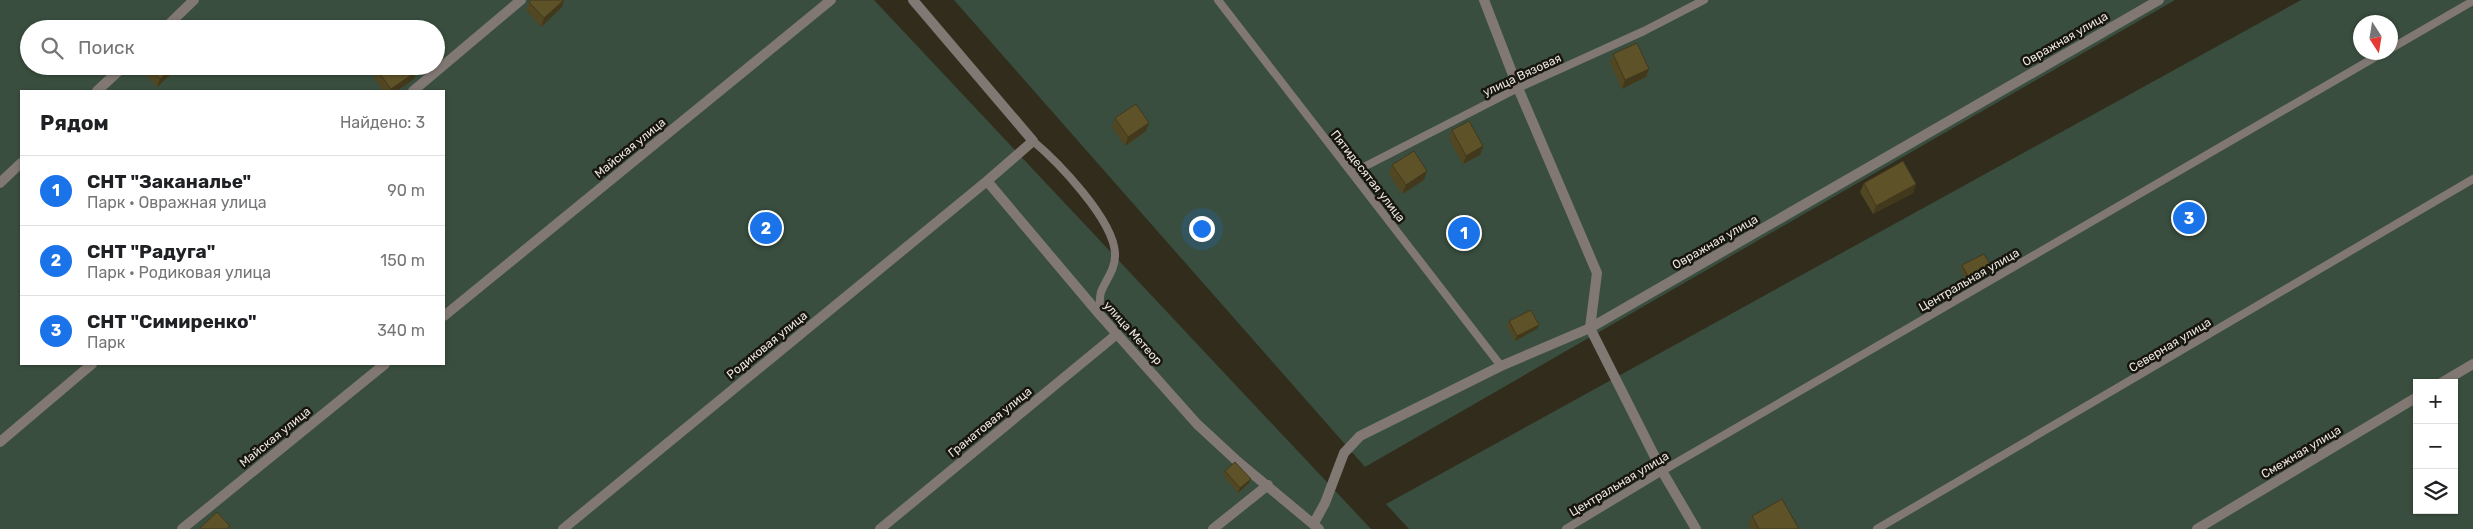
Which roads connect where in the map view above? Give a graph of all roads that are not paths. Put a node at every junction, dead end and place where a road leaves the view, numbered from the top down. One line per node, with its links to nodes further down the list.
1 (194, 0): 10 (street)
2 (521, 0): 13 (street)
3 (831, 0): 25 (street, Майская улица)
4 (913, 0): 19 (street)
5 (1218, 0): 21 (lane, Пятидесятая улица)
6 (1484, 0): 16 (street)
7 (1704, 0): 16 (lane, улица Вязовая)
8 (2158, 0): 27 (street, Овражная улица)
9 (2473, 1): 11 (lane)
10 (173, 20)
11 (2398, 43)
12 (2370, 60): 36 (lane, Центральная улица)
13 (445, 64)
14 (115, 75): 17 (street)
15 (432, 75): 18 (street)
16 (1518, 88): 21 (lane, улица Вязовая); 27 (street)
17 (99, 90)
18 (414, 90)
19 (1032, 141): 23 (street); 26 (lane)
20 (20, 164): 24 (street)
21 (1352, 173): 32 (lane, Пятидесятая улица)
22 (2473, 179): 45 (lane, Северная улица)
23 (987, 181): 26 (street, улица Метеор); 40 (street, Родиковая улица)
24 (0, 183)
25 (445, 315)
26 (1100, 315): 28 (street, улица Метеор)
27 (1590, 328): 32 (street, Овражная улица); 36 (street)
28 (1116, 334): 37 (street, улица Метеор); 41 (street, Гранатовая улица)
29 (2473, 364): 33 (street)
30 (91, 365): 35 (street)
31 (384, 365): 39 (street, Майская улица)
32 (1501, 366): 38 (street, Овражная улица)
33 (2448, 379)
34 (2413, 399): 46 (street, Смежная улица)
35 (0, 442)
36 (1662, 471): 43 (lane, Центральная улица); 44 (street)
37 (1268, 484): 38 (street, улица Метеор); 42 (street)
38 (1316, 526)
39 (182, 529)
40 (563, 529)
41 (880, 529)
42 (1213, 529)
43 (1566, 529)
44 (1696, 529)
45 (1877, 529)
46 (2197, 529)

